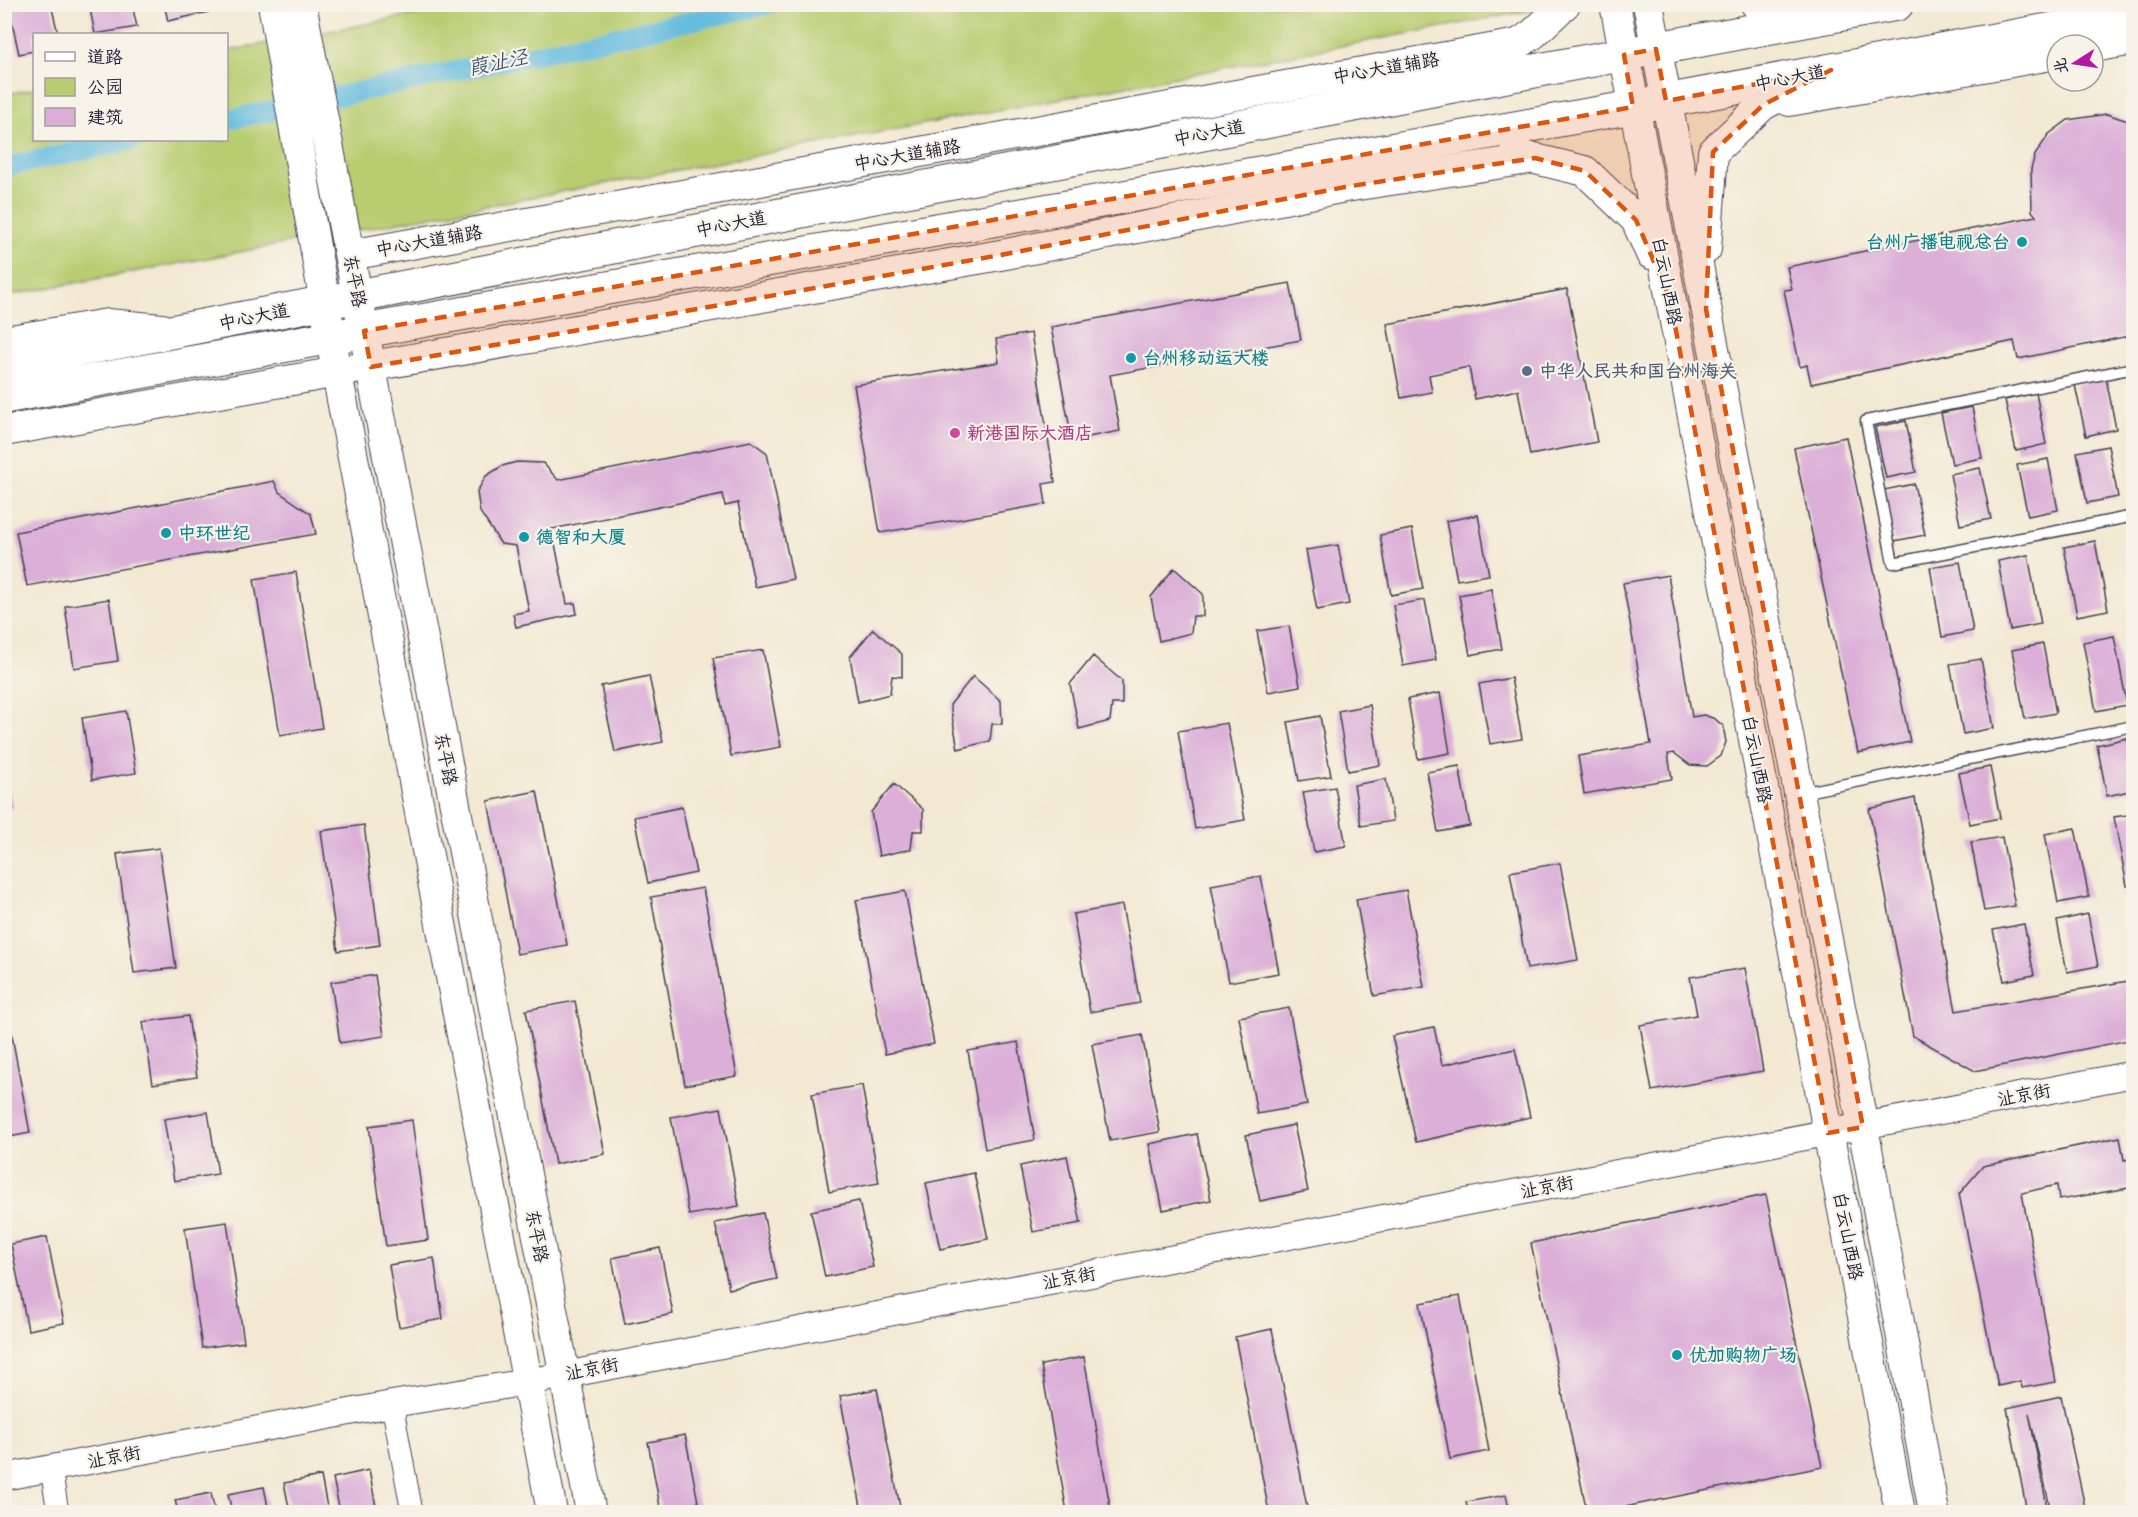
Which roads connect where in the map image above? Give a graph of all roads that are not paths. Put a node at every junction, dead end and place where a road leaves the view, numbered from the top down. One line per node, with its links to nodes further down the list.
1 (273, 4): 26 (main road, 东平路)
2 (301, 4): 23 (main road, 东平路)
3 (1566, 4): 11 (main road, 中心大道)
4 (1615, 4): 14 (main road, 白云山西路)
5 (1648, 4): 13 (main road, 白云山西路)
6 (1756, 4): 9 (main road, 中心大道)
7 (1897, 4): 9 (main road, 中心大道)
8 (2133, 14): 16 (main road, 中心大道)
9 (1810, 21): 13 (main road, 中心大道)
10 (2133, 40): 12 (main road)
11 (1518, 44): 17 (main road, 中心大道); 23 (main road, 中心大道辅路)
12 (2105, 45)
13 (1656, 49): 14 (main road, 中心大道); 18 (main road, 白云山西路)
14 (1624, 55): 17 (main road, 中心大道); 20 (main road, 白云山西路)
15 (2045, 56): 19 (main road)
16 (1831, 70): 18 (main road, 中心大道); 19 (main road, 白云山西路)
17 (1458, 85): 24 (main road, 中心大道)
18 (1666, 101): 20 (main road, 中心大道); 27 (main road, 白云山西路)
19 (1762, 105): 27 (main road, 白云山西路)
20 (1633, 107): 21 (main road, 中心大道); 25 (main road, 白云山西路)
21 (1447, 140): 22 (main road, 中心大道); 29 (main road, 中心大道)
22 (1535, 158): 25 (main road, 中心大道); 33 (main road)
23 (350, 255): 24 (main road, 东平路); 26 (main road, 中心大道辅路)
24 (358, 296): 26 (main road, 中心大道); 29 (main road, 东平路)
25 (1670, 299): 43 (main road, 白云山西路)
26 (324, 303): 28 (main road, 中心大道); 30 (main road, 东平路)
27 (1706, 309): 40 (main road, 白云山西路)
28 (185, 331): 31 (main road); 32 (main road, 中心大道)
29 (364, 331): 30 (main road, 中心大道); 33 (main road, 东平路); 35 (main road)
30 (331, 337): 35 (main road, 东平路); 36 (main road, 中心大道)
31 (4, 341)
32 (4, 364)
33 (371, 367): 35 (main road); 44 (main road, 东平路)
34 (2133, 368): 38 (lane)
35 (337, 373): 37 (main road); 45 (main road, 东平路)
36 (4, 397)
37 (4, 431)
38 (2133, 516)
39 (2133, 726): 40 (lane)
40 (1799, 793): 42 (main road, 白云山西路)
41 (2133, 1074): 42 (street, 沚京街)
42 (1863, 1126): 43 (street, 沚京街); 54 (main road, 白云山西路)
43 (1828, 1133): 44 (street, 沚京街); 53 (main road, 白云山西路)
44 (563, 1375): 45 (street, 沚京街); 52 (main road, 东平路)
45 (528, 1382): 46 (street, 沚京街); 51 (main road, 东平路)
46 (392, 1404): 47 (street, 沚京街); 50 (street)
47 (51, 1469): 48 (street, 沚京街); 49 (street)
48 (4, 1477)
49 (58, 1512)
50 (412, 1512)
51 (552, 1512)
52 (591, 1512)
53 (1900, 1512)
54 (1934, 1512)

